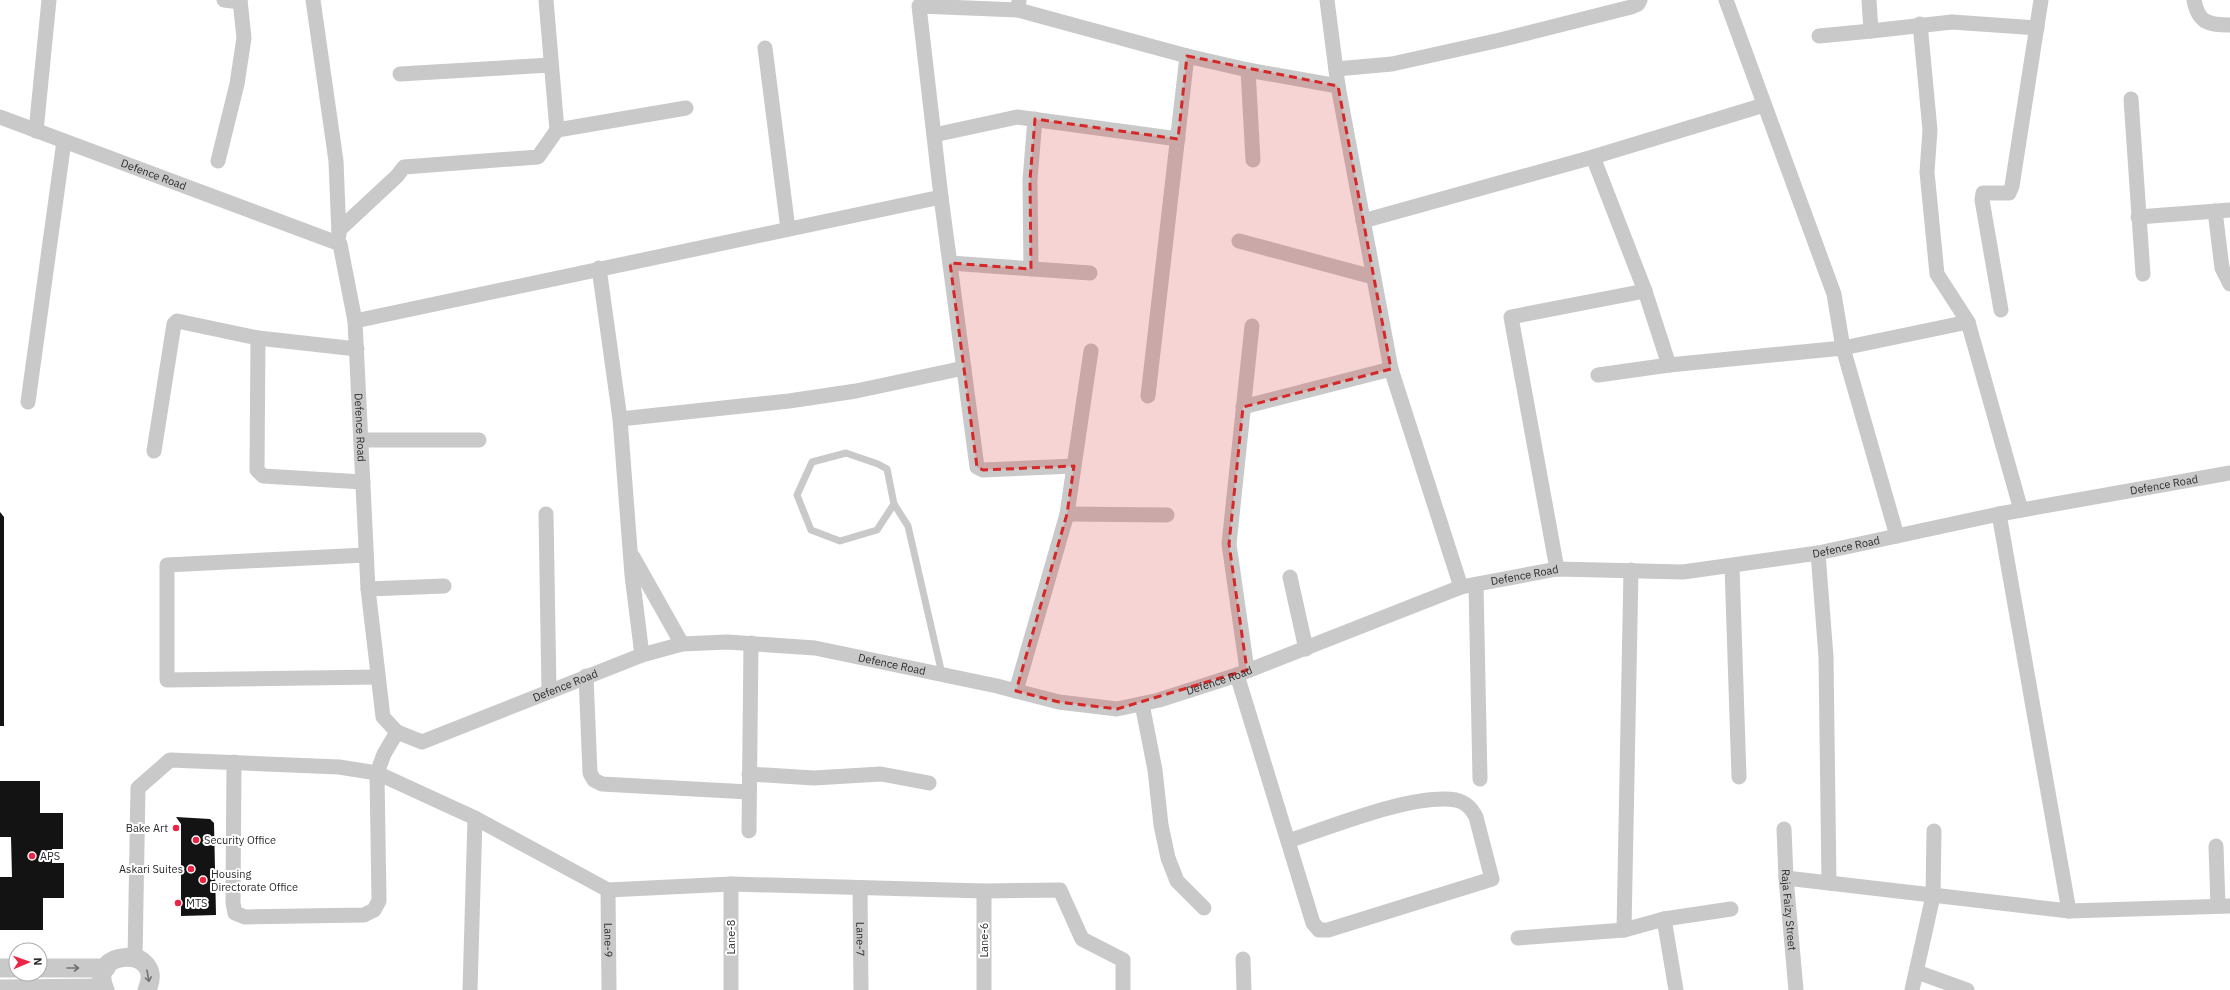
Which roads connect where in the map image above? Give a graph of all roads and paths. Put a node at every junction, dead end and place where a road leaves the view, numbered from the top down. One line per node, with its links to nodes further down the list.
1 (49, 0): 32 (street)
2 (224, 0): 11 (street)
3 (313, 0): 44 (street)
4 (546, 0): 21 (street)
5 (1327, 0): 22 (street)
6 (1640, 0): 22 (street)
7 (1726, 0): 27 (street)
8 (1869, 0): 17 (street)
9 (2041, 0): 16 (street)
10 (2194, 0): 15 (street)
11 (240, 1): 38 (street)
12 (919, 3): 13 (street); 33 (street)
13 (1019, 5): 20 (street)
14 (1920, 24): 16 (street); 17 (street); 57 (street)
15 (2230, 25)
16 (2037, 28): 55 (street)
17 (1871, 31): 18 (street)
18 (1819, 36)
19 (765, 48): 43 (street)
20 (1187, 56): 23 (street); 34 (street)
21 (551, 65): 24 (street); 31 (street)
22 (1336, 69): 25 (street)
23 (1248, 70): 25 (street); 37 (street)
24 (400, 74)
25 (1338, 86): 42 (street)
26 (2131, 99): 41 (street)
27 (1764, 105): 36 (street); 60 (street)
28 (686, 108): 31 (street)
29 (0, 117): 32 (street, Defence Road)
30 (1035, 119): 33 (street); 34 (street); 48 (street)
31 (557, 130): 44 (street)
32 (36, 131): 35 (street, Defence Road)
33 (934, 135): 39 (street)
34 (1178, 139): 67 (street)
35 (64, 141): 44 (street, Defence Road); 68 (street)
36 (1593, 157): 42 (street); 54 (street)
37 (1253, 160)
38 (218, 161)
39 (941, 197): 43 (street); 46 (street)
40 (2223, 211): 41 (street); 49 (street)
41 (2138, 217): 51 (street)
42 (1363, 221): 52 (street)
43 (788, 229): 47 (street)
44 (340, 237): 56 (street, Defence Road)
45 (1239, 241): 52 (street)
46 (950, 263): 48 (street); 64 (street)
47 (600, 268): 56 (street); 70 (street)
48 (1031, 269): 50 (street)
49 (2226, 269): 53 (street)
50 (1090, 273)
51 (2143, 274)
52 (1373, 277): 65 (street)
53 (2230, 284)
54 (1645, 291): 63 (street); 88 (street)
55 (2001, 310)
56 (355, 321): 61 (street, Defence Road)
57 (1968, 322): 60 (street); 78 (street)
58 (1252, 326): 69 (street)
59 (258, 338): 61 (street); 73 (street); 76 (street)
60 (1843, 348): 63 (street); 83 (street)
61 (357, 349): 71 (street, Defence Road)
62 (1091, 351): 74 (street)
63 (1669, 365): 66 (street)
64 (964, 368): 70 (street); 74 (street)
65 (1391, 369): 69 (street); 93 (street)
66 (1598, 375)
67 (1148, 396)
68 (28, 402)
69 (1244, 407): 99 (street)
70 (620, 419): 84 (street)
71 (361, 440): 72 (street); 76 (street, Defence Road)
72 (480, 440)
73 (154, 451)
74 (1074, 466): 80 (street)
75 (2230, 473): 78 (street, Defence Road)
76 (363, 482): 86 (street, Defence Road)
77 (894, 504): 77 (lane); 100 (lane)
78 (2021, 510): 81 (street, Defence Road)
79 (546, 514): 103 (street)
80 (1067, 514): 82 (street); 104 (street)
81 (1999, 514): 83 (street, Defence Road); 130 (street)
82 (1167, 515)
83 (1897, 536): 85 (street, Defence Road)
84 (630, 553): 96 (street); 98 (street)
85 (1818, 553): 87 (street, Defence Road); 121 (street)
86 (366, 555): 94 (street, Defence Road); 102 (street)
87 (1732, 566): 89 (street, Defence Road); 110 (street)
88 (1557, 569): 89 (street, Defence Road); 91 (street, Defence Road)
89 (1631, 570): 132 (street)
90 (1290, 577): 97 (street)
91 (1476, 584): 93 (street, Defence Road); 111 (street)
92 (444, 586): 94 (street)
93 (1461, 587): 97 (street, Defence Road)
94 (368, 589): 102 (street, Defence Road)
95 (751, 643): 96 (street, Defence Road); 100 (street, Defence Road); 109 (street)
96 (682, 644): 98 (street, Defence Road)
97 (1306, 649): 99 (street, Defence Road)
98 (642, 655): 101 (street, Defence Road)
99 (1242, 673): 105 (street, Defence Road); 118 (street)
100 (942, 675): 104 (street, Defence Road)
101 (586, 676): 103 (street, Defence Road); 113 (street)
102 (378, 677): 106 (street, Defence Road)
103 (549, 691): 106 (street, Defence Road)
104 (1016, 691): 105 (street, Defence Road)
105 (1142, 704): 128 (street)
106 (397, 732): 108 (street)
107 (234, 762): 108 (street); 108 (street); 134 (street)
108 (377, 773): 114 (street)
109 (749, 774): 112 (street); 113 (street)
110 (1739, 777)
111 (1480, 779)
112 (929, 783)
113 (749, 792): 116 (street)
114 (476, 818): 124 (street); 142 (street)
115 (1784, 829): 120 (street, Raja Faizy Street)
116 (749, 830)
117 (1934, 831): 126 (street)
118 (1288, 841): 118 (street)
119 (2216, 846): 127 (street)
120 (1786, 878): 121 (street); 150 (street, Raja Faizy Street)
121 (1829, 883): 126 (street)
122 (731, 884): 123 (street); 124 (street); 144 (street, Lane-8)
123 (860, 888): 125 (street); 145 (street, Lane-7)
124 (608, 890): 143 (street, Lane-9)
125 (984, 890): 146 (street, Lane-6); 147 (street)
126 (1933, 896): 130 (street); 138 (street)
127 (2224, 906): 130 (street)
128 (1204, 908)
129 (1731, 909): 131 (street)
130 (2069, 911)
131 (1664, 919): 132 (street); 149 (street)
132 (1624, 930): 133 (street)
133 (1518, 938)
134 (135, 958): 137 (street); 141 (street, one-way to 141)
135 (1243, 960): 148 (street)
136 (48, 968): 137 (street, one-way to 137)
137 (106, 968): 140 (street)
138 (1917, 972): 151 (street); 152 (street)
139 (0, 989): 140 (street)
140 (104, 989)
141 (147, 990)
142 (470, 990)
143 (609, 990)
144 (731, 990)
145 (861, 990)
146 (984, 990)
147 (1123, 990)
148 (1244, 990)
149 (1676, 990)
150 (1796, 990)
151 (1912, 990)
152 (1967, 990)

